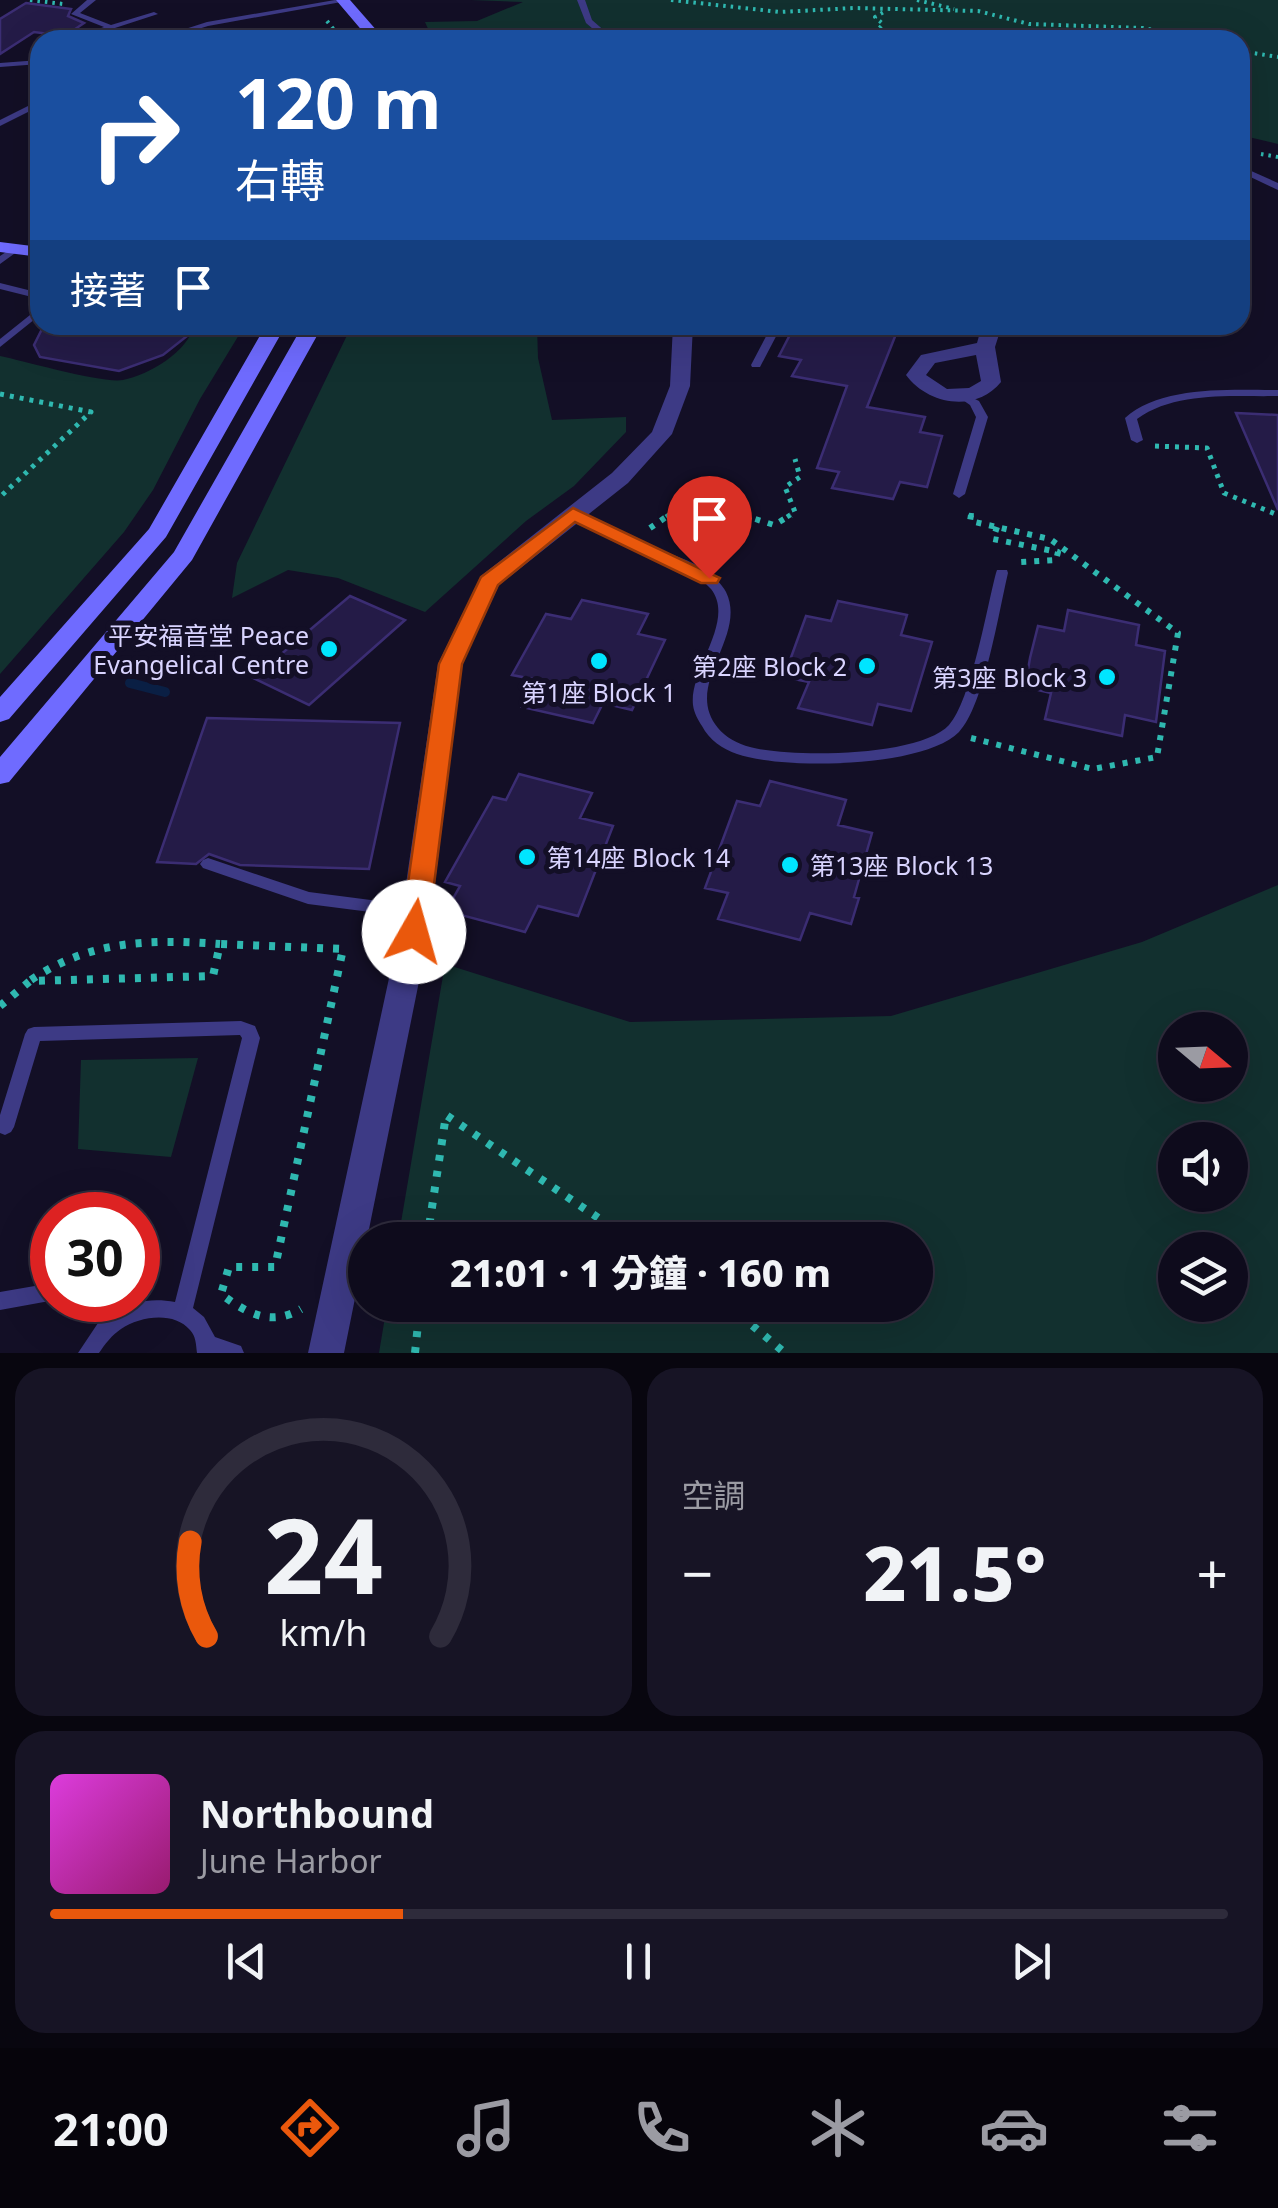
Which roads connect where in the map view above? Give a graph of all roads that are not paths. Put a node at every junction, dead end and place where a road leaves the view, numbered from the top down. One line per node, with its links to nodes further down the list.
1 (92, 0): 5 (lane)
2 (343, 0): 7 (lane); 8 (main road)
3 (581, 0): 9 (lane)
4 (154, 14): 5 (lane)
5 (108, 26): 6 (lane)
6 (97, 30)
7 (188, 30)
8 (369, 30)
9 (599, 30)
10 (30, 61): 11 (lane)
11 (0, 65)
12 (30, 108): 13 (lane)
13 (0, 123)
14 (1250, 173): 15 (lane)
15 (1278, 187)
16 (0, 286): 17 (lane)
17 (30, 294)
18 (30, 318): 24 (lane)
19 (270, 335): 33 (main road)
20 (306, 335): 34 (main road)
21 (683, 335): 31 (street)
22 (772, 335): 26 (lane)
23 (988, 335): 25 (street)
24 (0, 344)
25 (984, 347): 28 (street); 28 (street)
26 (756, 365)
27 (1278, 394): 29 (lane)
28 (964, 396): 30 (lane)
29 (1138, 440)
30 (961, 501)
31 (573, 514): 32 (lane); 36 (street)
32 (1009, 574)
33 (0, 713)
34 (0, 775)
35 (208, 864): 36 (lane)
36 (417, 912): 46 (street)
37 (5, 1128): 41 (lane)
38 (30, 1296): 39 (lane)
39 (0, 1301)
40 (160, 1309): 41 (lane)
41 (182, 1313): 43 (lane)
42 (114, 1322): 44 (lane)
43 (207, 1349): 45 (lane)
44 (88, 1353)
45 (234, 1353)
46 (326, 1353)

